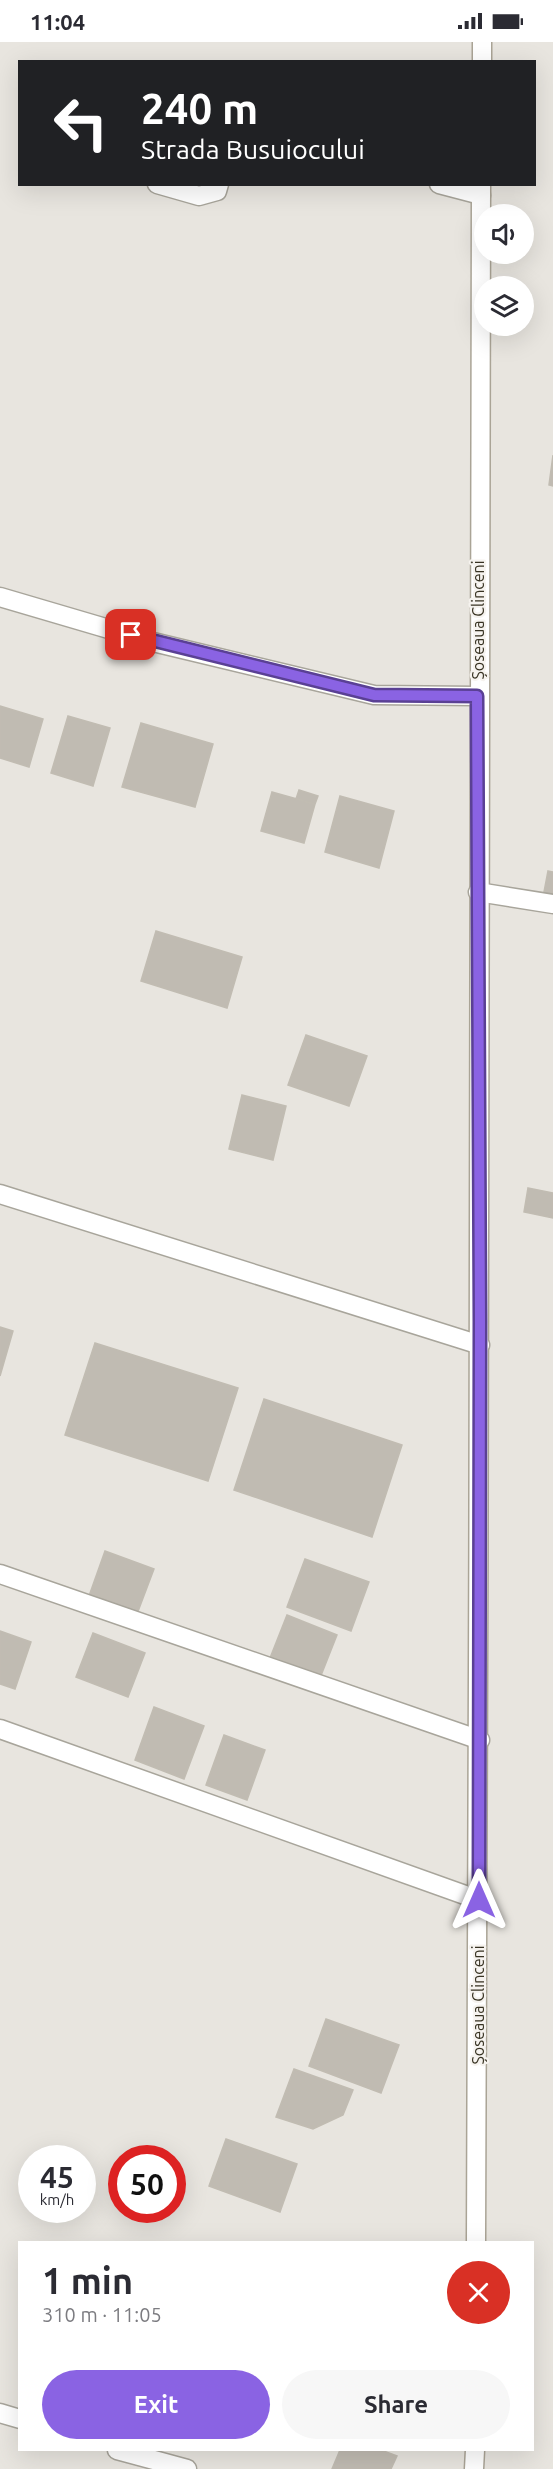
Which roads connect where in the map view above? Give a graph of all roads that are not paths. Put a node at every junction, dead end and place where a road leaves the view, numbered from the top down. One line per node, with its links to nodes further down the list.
1 (482, 42): 2 (main road)
2 (482, 60)
3 (164, 186): 4 (main road)
4 (218, 186)
5 (453, 186): 6 (main road)
6 (481, 190): 8 (main road, Șoseaua Clinceni)
7 (0, 597): 8 (main road)
8 (477, 696): 9 (main road, Șoseaua Clinceni)
9 (478, 892): 10 (main road); 12 (main road, Șoseaua Clinceni)
10 (553, 904)
11 (0, 1194): 12 (main road)
12 (480, 1345): 15 (main road, Șoseaua Clinceni)
13 (0, 1574): 15 (main road)
14 (0, 1729): 16 (main road)
15 (480, 1740): 16 (main road, Șoseaua Clinceni)
16 (479, 1900): 17 (main road, Șoseaua Clinceni)
17 (476, 2241)
18 (0, 2413): 19 (main road)
19 (18, 2418)
20 (121, 2451): 22 (main road)
21 (474, 2451): 23 (main road)
22 (188, 2469)
23 (474, 2469)

